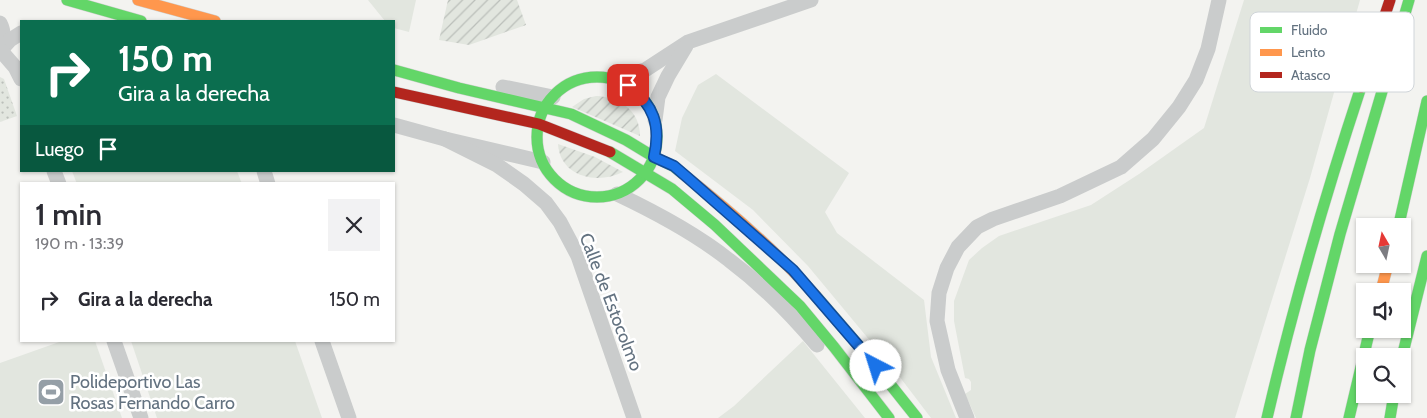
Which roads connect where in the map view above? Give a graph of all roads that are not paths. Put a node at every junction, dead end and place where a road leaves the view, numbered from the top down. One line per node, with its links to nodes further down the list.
1 (67, 0): 9 (main road)
2 (138, 0): 10 (main road)
3 (811, 0): 14 (street)
4 (1219, 0): 49 (street)
5 (1390, 0): 7 (main road)
6 (1409, 0): 8 (main road)
7 (1386, 12)
8 (1405, 12)
9 (137, 20)
10 (211, 20)
11 (0, 22): 12 (street); 15 (street)
12 (20, 32)
13 (20, 33): 15 (street)
14 (688, 42): 18 (street); 25 (street)
15 (0, 51): 17 (street)
16 (395, 70): 19 (main road)
17 (20, 77)
18 (614, 79): 24 (main road); 25 (main road)
19 (470, 90): 24 (street)
20 (395, 92): 26 (main road)
21 (1360, 92): 41 (main road)
22 (1382, 92): 52 (main road)
23 (1427, 101): 34 (main road)
24 (549, 103): 26 (main road); 30 (main road)
25 (655, 120): 30 (main road)
26 (539, 124): 31 (main road); 32 (main road)
27 (395, 125): 29 (street, Calle de Estocolmo)
28 (1427, 137): 35 (main road)
29 (445, 139): 31 (street, Calle de Estocolmo); 45 (street, Calle de Estocolmo)
30 (654, 157): 32 (main road); 48 (main road)
31 (543, 162): 33 (main road)
32 (646, 172): 33 (main road); 47 (main road)
33 (617, 194): 46 (street)
34 (1401, 218)
35 (1401, 218)
36 (1427, 256): 40 (main road)
37 (1367, 338): 53 (main road)
38 (114, 342): 43 (street)
39 (322, 342): 44 (street)
40 (1404, 348)
41 (1276, 377): 50 (main road); 51 (main road)
42 (1392, 403): 54 (main road)
43 (141, 418)
44 (349, 418)
45 (634, 418)
46 (877, 418)
47 (889, 418)
48 (917, 418)
49 (967, 418)
50 (1259, 418)
51 (1267, 418)
52 (1296, 418)
53 (1349, 418)
54 (1390, 418)

